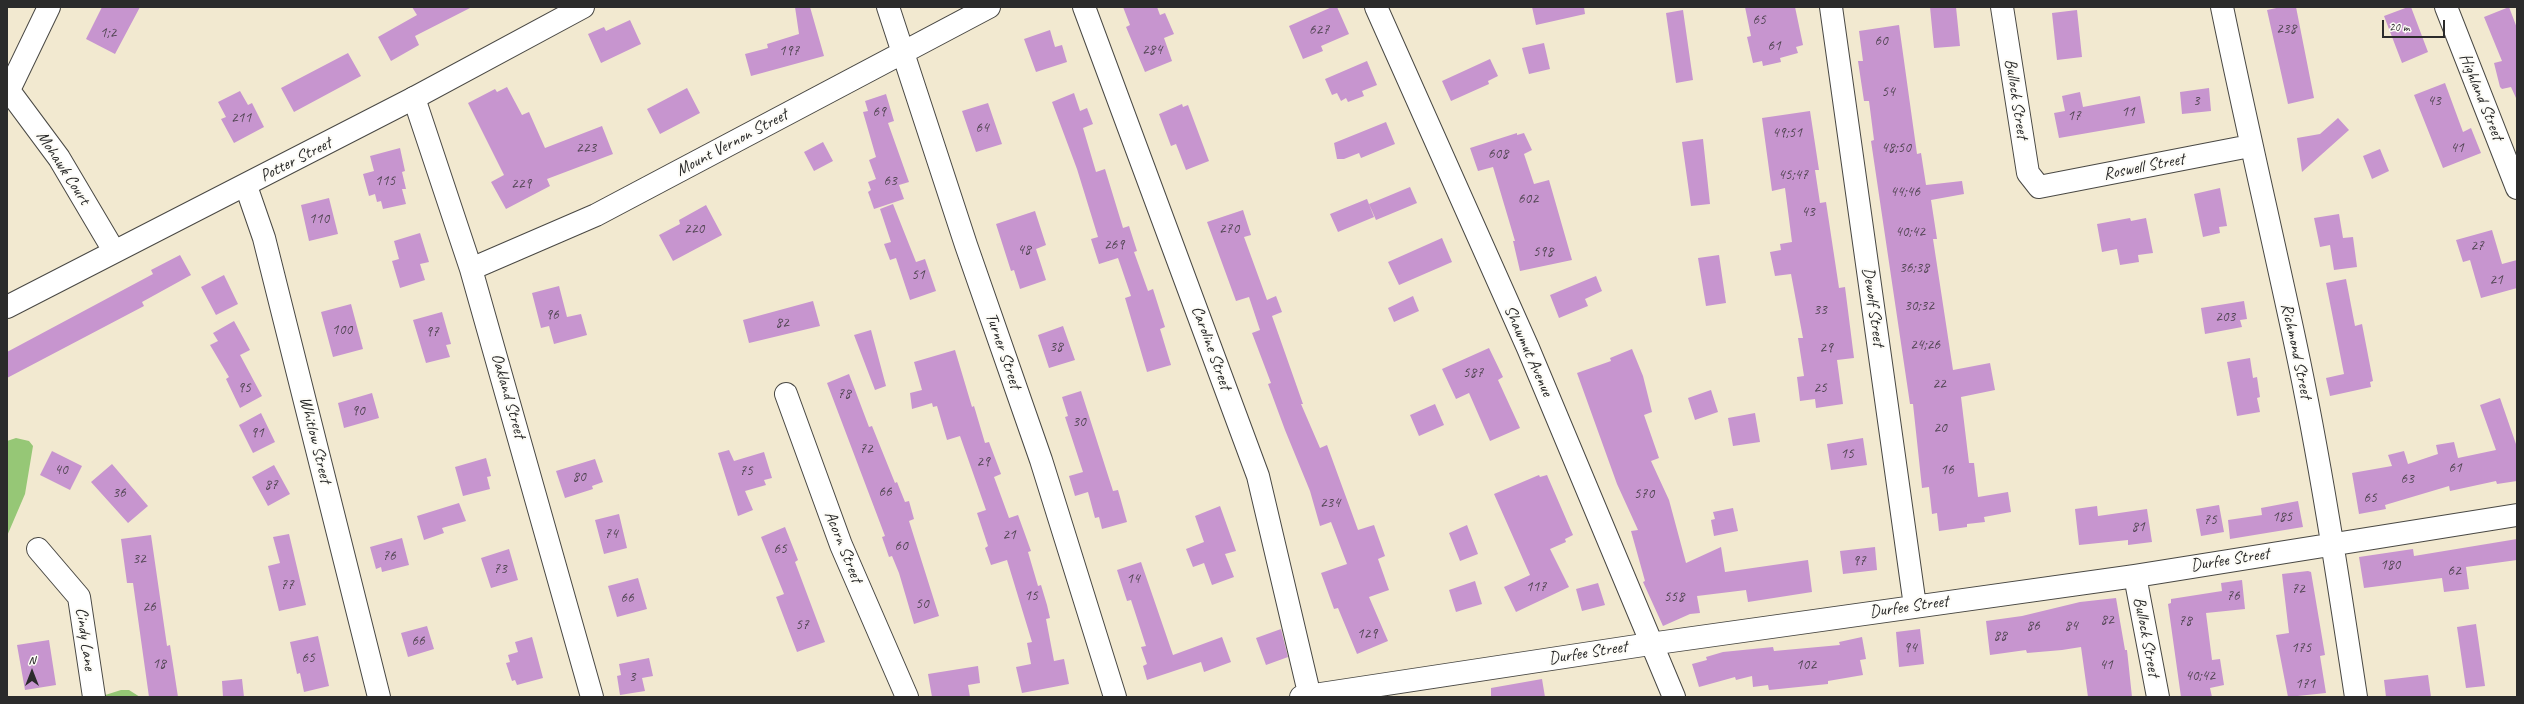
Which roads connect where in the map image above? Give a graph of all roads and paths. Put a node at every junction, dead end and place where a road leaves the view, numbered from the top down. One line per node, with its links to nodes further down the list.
1 (49, 7): 12 (street)
2 (583, 7): 13 (street, Potter Street)
3 (888, 7): 11 (street, Turner Street)
4 (989, 7): 11 (street, Mount Vernon Street)
5 (1084, 7): 33 (street, Caroline Street)
6 (1376, 7): 27 (street, Shawmut Avenue)
7 (1831, 7): 26 (street, Dewolf Street)
8 (2002, 7): 16 (street, Bullock Street)
9 (2222, 7): 14 (street, Richmond Street)
10 (2446, 7): 17 (street, Highland Street)
11 (902, 52): 19 (street, Mount Vernon Street); 32 (street, Turner Street)
12 (8, 89): 18 (street, Mohawk Court)
13 (414, 98): 15 (street, Potter Street); 19 (street, Oakland Street)
14 (2250, 146): 16 (street, Roswell Street); 23 (street, Richmond Street)
15 (246, 186): 18 (street, Potter Street); 29 (street, Whitlow Street)
16 (2038, 187)
17 (2517, 188)
18 (114, 251): 20 (street, Potter Street)
19 (471, 269): 30 (street, Oakland Street)
20 (7, 307)
21 (786, 394): 31 (street, Acorn Street)
22 (2517, 515): 23 (street, Durfee Street)
23 (2333, 543): 25 (street, Durfee Street); 36 (street, Richmond Street)
24 (38, 549): 28 (street, Cindy Lane)
25 (2135, 576): 26 (street, Durfee Street); 35 (street, Bullock Street)
26 (1915, 606): 27 (street, Durfee Street)
27 (1650, 644): 33 (street, Durfee Street); 34 (street, Shawmut Avenue)
28 (94, 697)
29 (379, 697)
30 (592, 697)
31 (907, 697)
32 (1115, 697)
33 (1307, 697)
34 (1674, 697)
35 (2158, 697)
36 (2356, 697)

